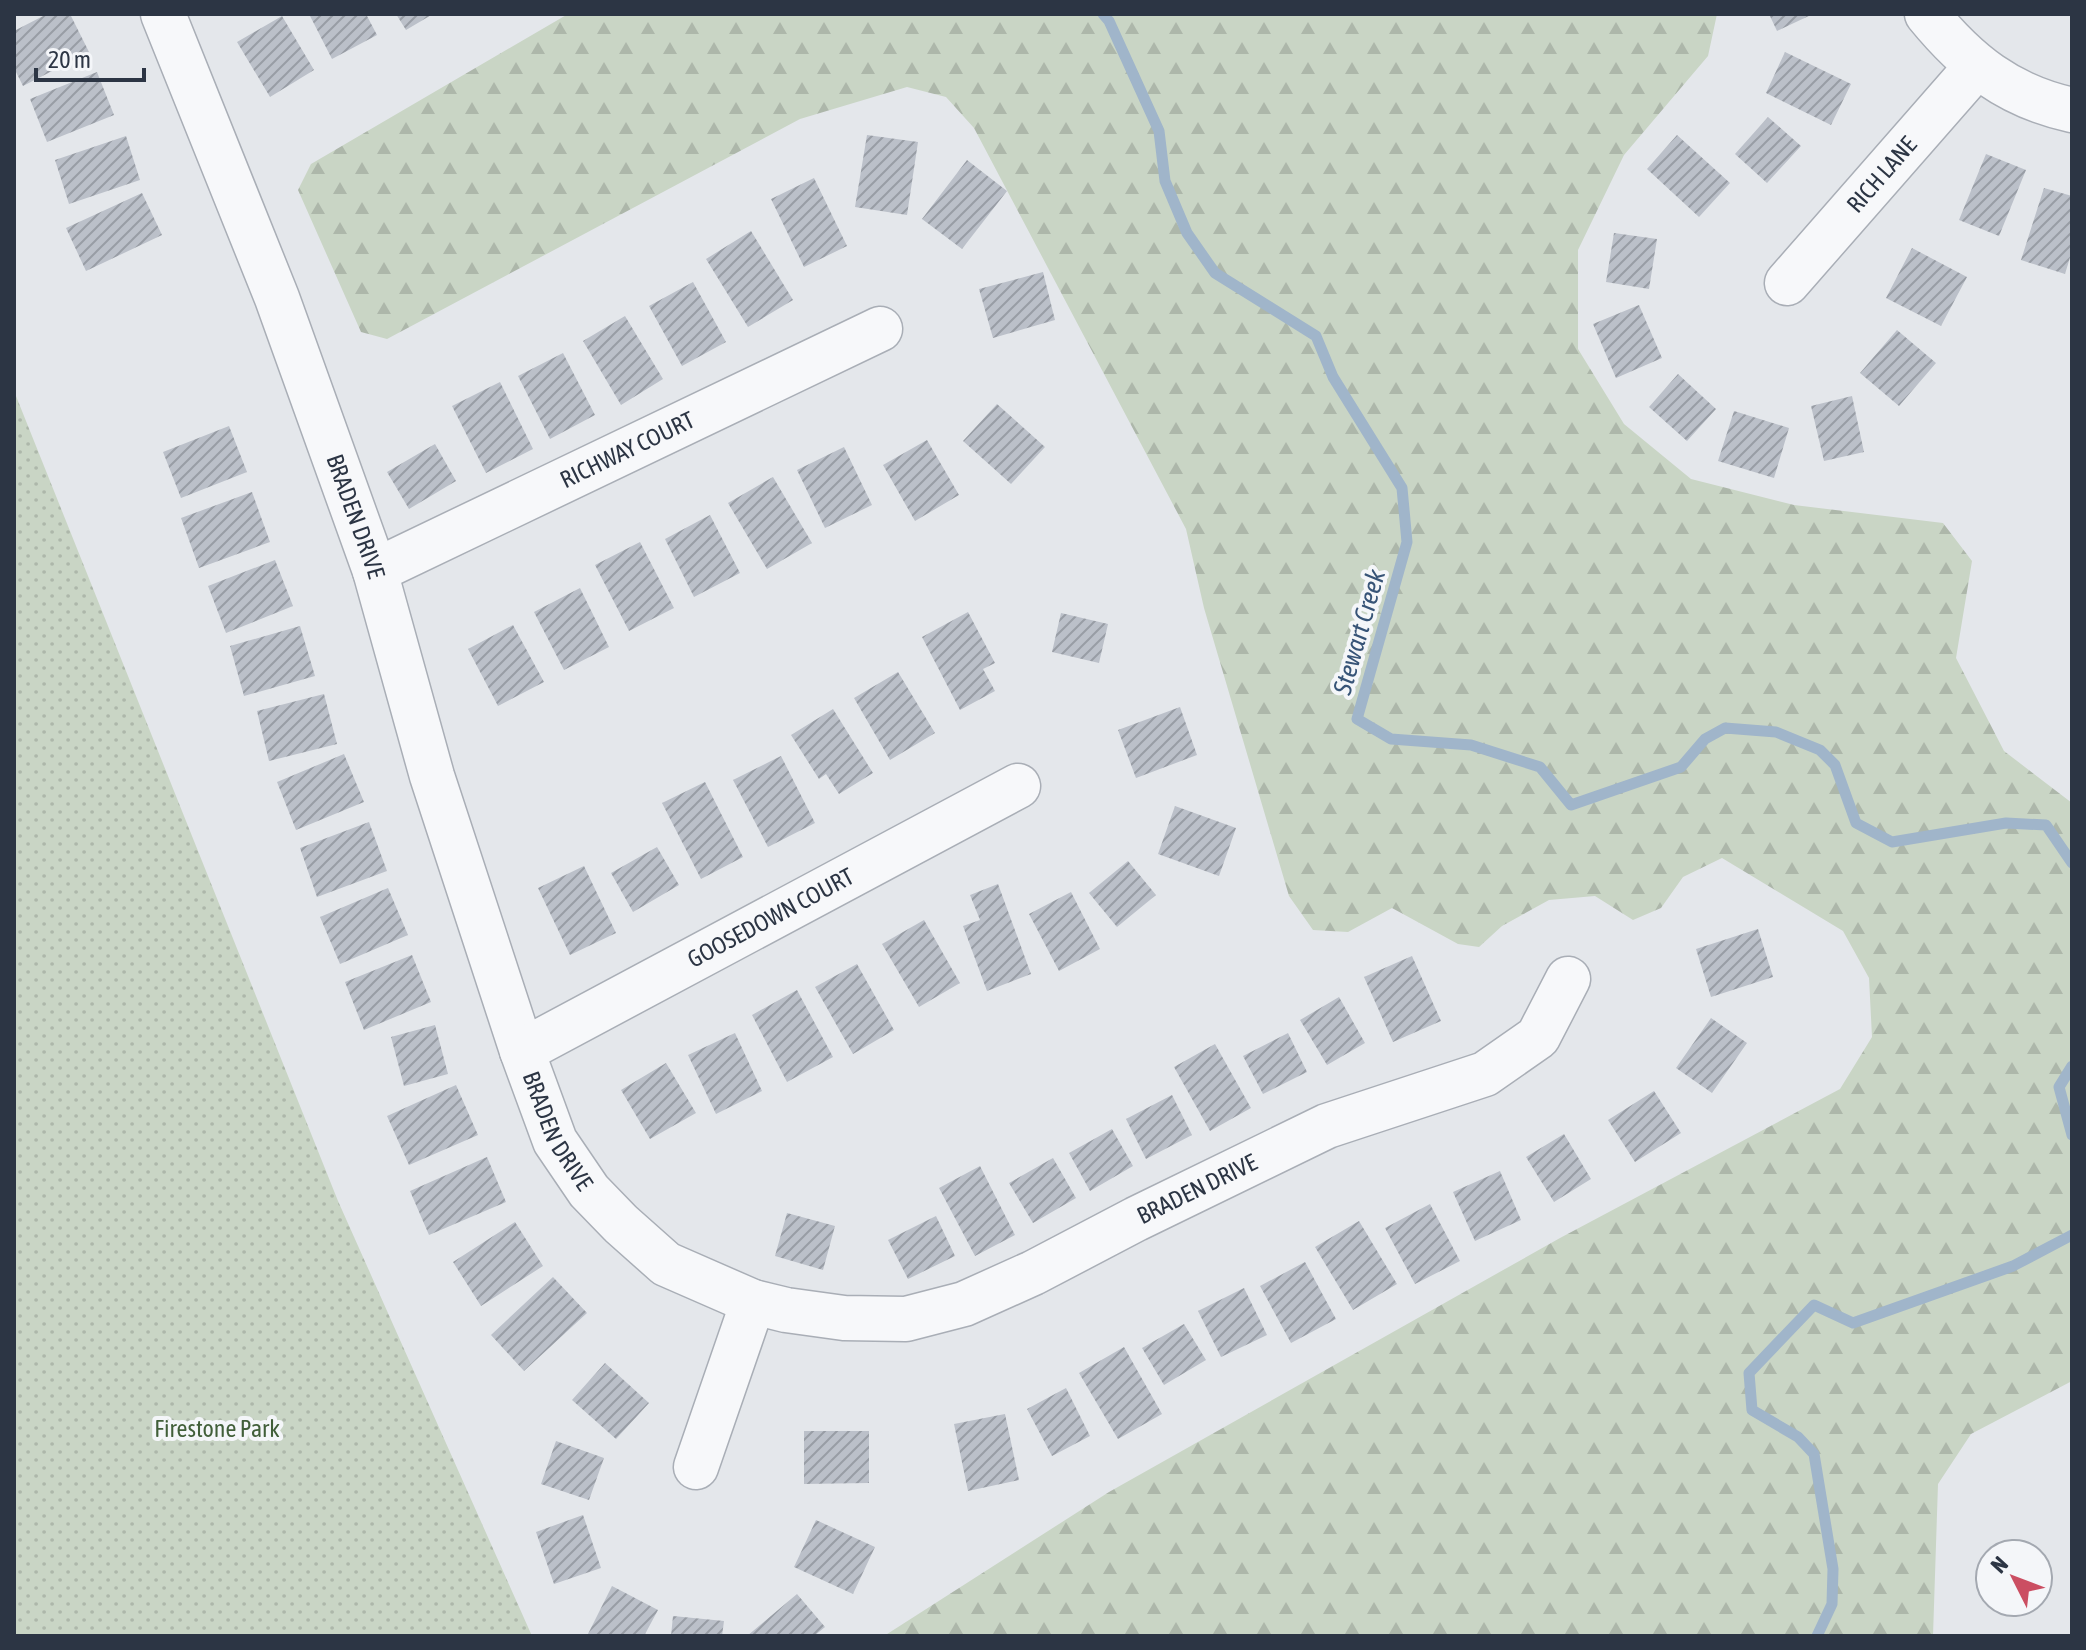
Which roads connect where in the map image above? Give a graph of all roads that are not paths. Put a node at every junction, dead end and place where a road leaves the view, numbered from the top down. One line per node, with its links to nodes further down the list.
1 (163, 14): 7 (street, BRADEN DRIVE)
2 (1927, 14): 3 (street)
3 (1977, 66): 4 (street); 5 (street, RICH LANE)
4 (2072, 110)
5 (1787, 283)
6 (880, 329): 7 (street, RICHWAY COURT)
7 (375, 571): 10 (street, BRADEN DRIVE)
8 (1018, 786): 10 (street, GOOSEDOWN COURT)
9 (1568, 979): 11 (street, BRADEN DRIVE)
10 (522, 1051): 11 (street, BRADEN DRIVE)
11 (753, 1302): 12 (street)
12 (696, 1467)

